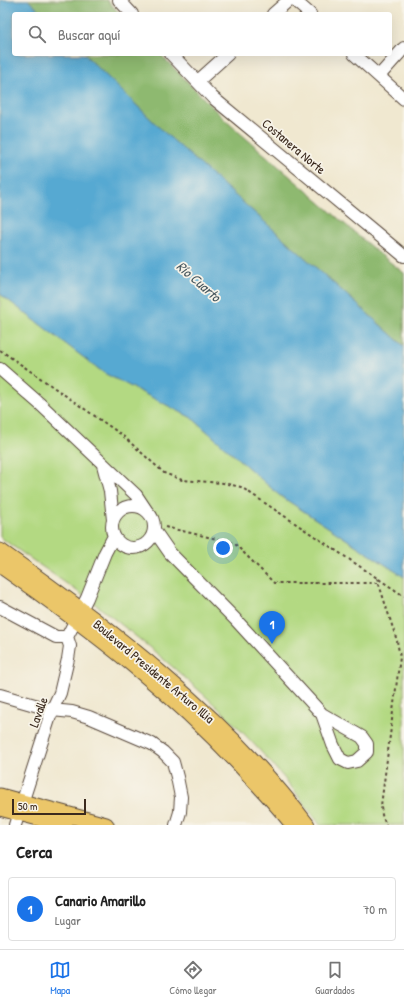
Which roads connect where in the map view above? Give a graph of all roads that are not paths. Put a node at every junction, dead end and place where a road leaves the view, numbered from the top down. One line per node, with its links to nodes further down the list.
1 (288, 0): 3 (street)
2 (294, 0): 4 (street)
3 (275, 12)
4 (308, 12)
5 (404, 48): 9 (street)
6 (173, 56): 10 (street, Costanera Norte)
7 (226, 56): 10 (street)
8 (356, 56): 9 (street)
9 (379, 76): 11 (street)
10 (198, 82): 12 (street, Costanera Norte)
11 (404, 99)
12 (404, 256)
13 (0, 369): 14 (street)
14 (102, 463): 15 (street); 16 (street)
15 (146, 510): 16 (street); 17 (street)
16 (113, 520): 18 (street)
17 (153, 532): 19 (street); 28 (street)
18 (114, 536): 19 (street); 21 (street, Lavalle)
19 (130, 548): 21 (street)
20 (0, 552): 24 (main road, Boulevard Presidente Arturo Illia)
21 (105, 554): 24 (street, Lavalle)
22 (0, 565): 24 (main road, Boulevard Presidente Arturo Illia)
23 (0, 607): 25 (street)
24 (78, 615): 25 (street, Lavalle); 35 (main road, Boulevard Presidente Arturo Illia); 36 (main road, Boulevard Presidente Arturo Illia)
25 (67, 637): 27 (street, Lavalle)
26 (0, 695): 27 (street)
27 (52, 710): 31 (street, Lavalle); 34 (street)
28 (322, 714)
29 (0, 796): 31 (main road)
30 (0, 808): 31 (main road)
31 (19, 813): 32 (main road); 33 (main road)
32 (65, 825)
33 (106, 825)
34 (176, 825)
35 (293, 825)
36 (307, 825)

